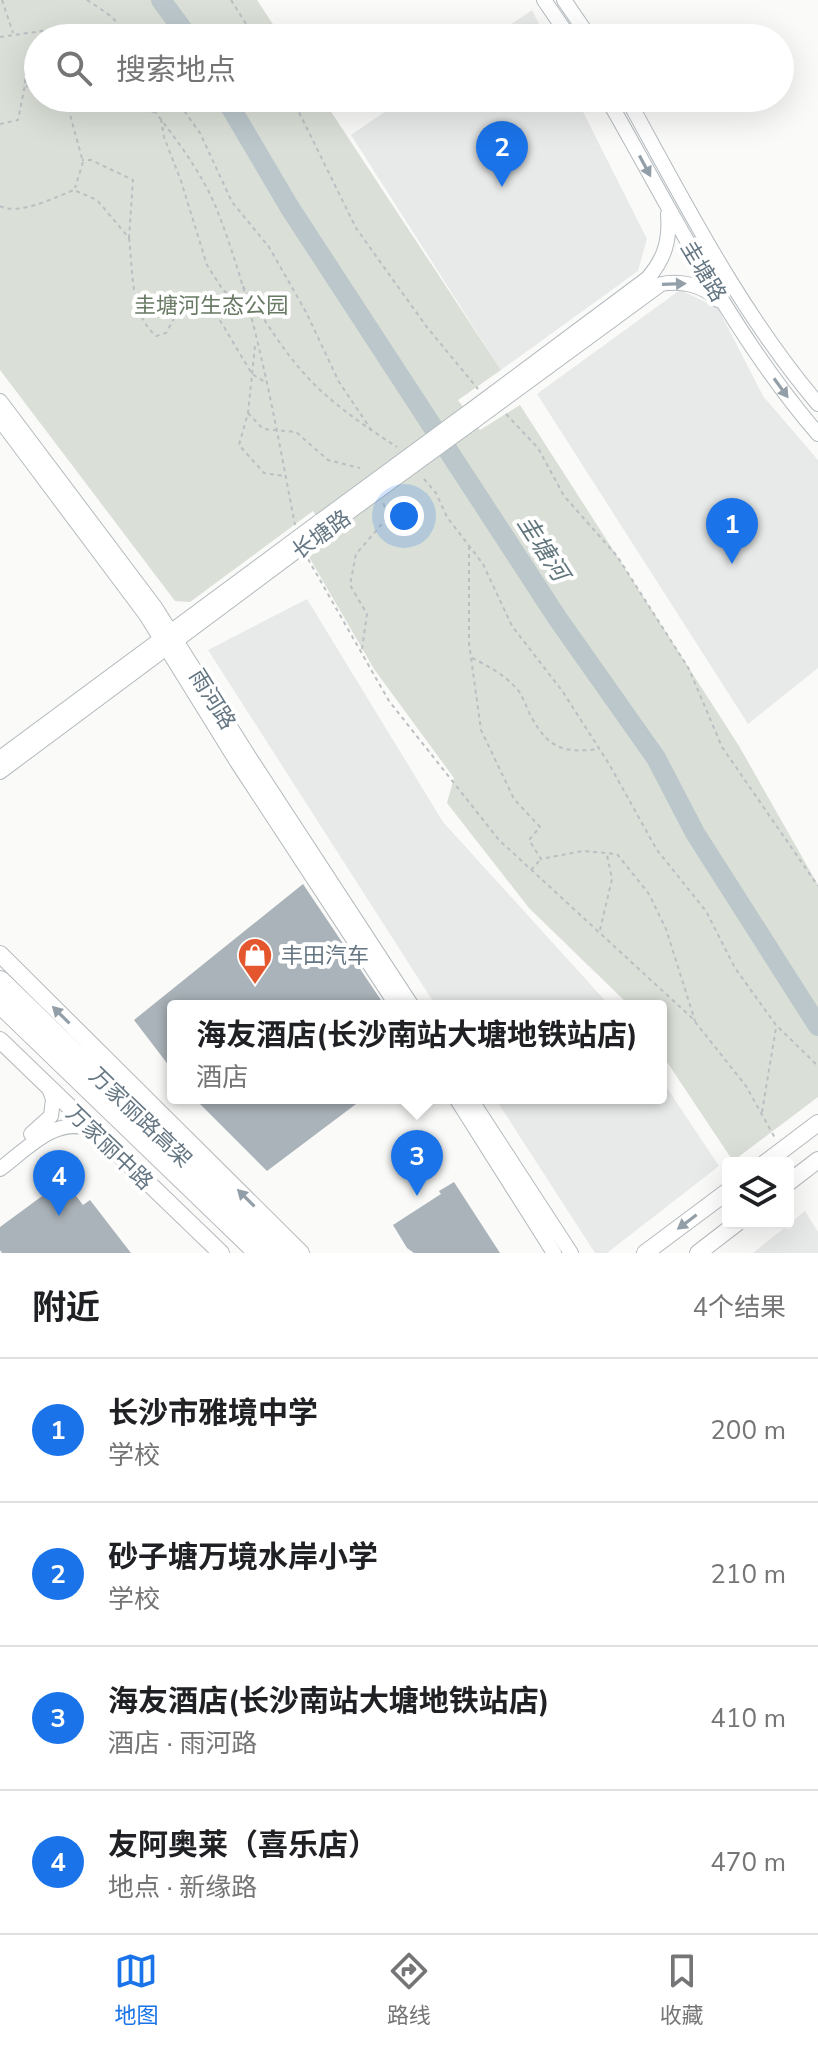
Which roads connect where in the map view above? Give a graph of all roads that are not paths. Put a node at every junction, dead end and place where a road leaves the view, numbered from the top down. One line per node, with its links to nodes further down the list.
1 (544, 0): 3 (main road)
2 (564, 0): 4 (main road)
3 (560, 24)
4 (580, 24)
5 (615, 112): 7 (main road, 圭塘路, one-way to 7)
6 (635, 112): 11 (main road, 圭塘路)
7 (668, 209): 8 (main road, 圭塘路); 9 (main road, 长塘路)
8 (726, 308): 9 (main road, 长塘路, one-way to 8); 13 (main road, 圭塘路, one-way to 13)
9 (494, 400): 14 (main road, 长塘路, bridge)
10 (0, 401): 14 (main road, 雨河路)
11 (818, 404)
12 (0, 420): 14 (main road, 雨河路)
13 (818, 434)
14 (169, 639): 15 (main road, 长塘路); 16 (main road, 长塘路); 19 (main road, 雨河路); 20 (main road, 雨河路)
15 (0, 758)
16 (0, 772)
17 (0, 954): 38 (main road, one-way to 17)
18 (0, 981): 37 (highway, 万家丽路高架)
19 (393, 1000)
20 (408, 1000)
21 (0, 1003): 36 (highway, 万家丽路高架)
22 (0, 1040): 23 (main road, 万家丽中路)
23 (49, 1088): 27 (main road, 万家丽中路); 28 (main road)
24 (460, 1104): 39 (main road)
25 (474, 1104): 40 (main road)
26 (818, 1123): 29 (main road)
27 (91, 1129): 31 (main road); 35 (main road, 万家丽中路)
28 (0, 1157)
29 (773, 1157)
30 (818, 1160): 32 (main road)
31 (0, 1169)
32 (794, 1178)
33 (722, 1195): 41 (main road, one-way to 41)
34 (729, 1229): 42 (main road)
35 (221, 1253)
36 (259, 1253)
37 (281, 1253)
38 (301, 1253)
39 (554, 1253)
40 (571, 1253)
41 (645, 1253)
42 (698, 1253)

